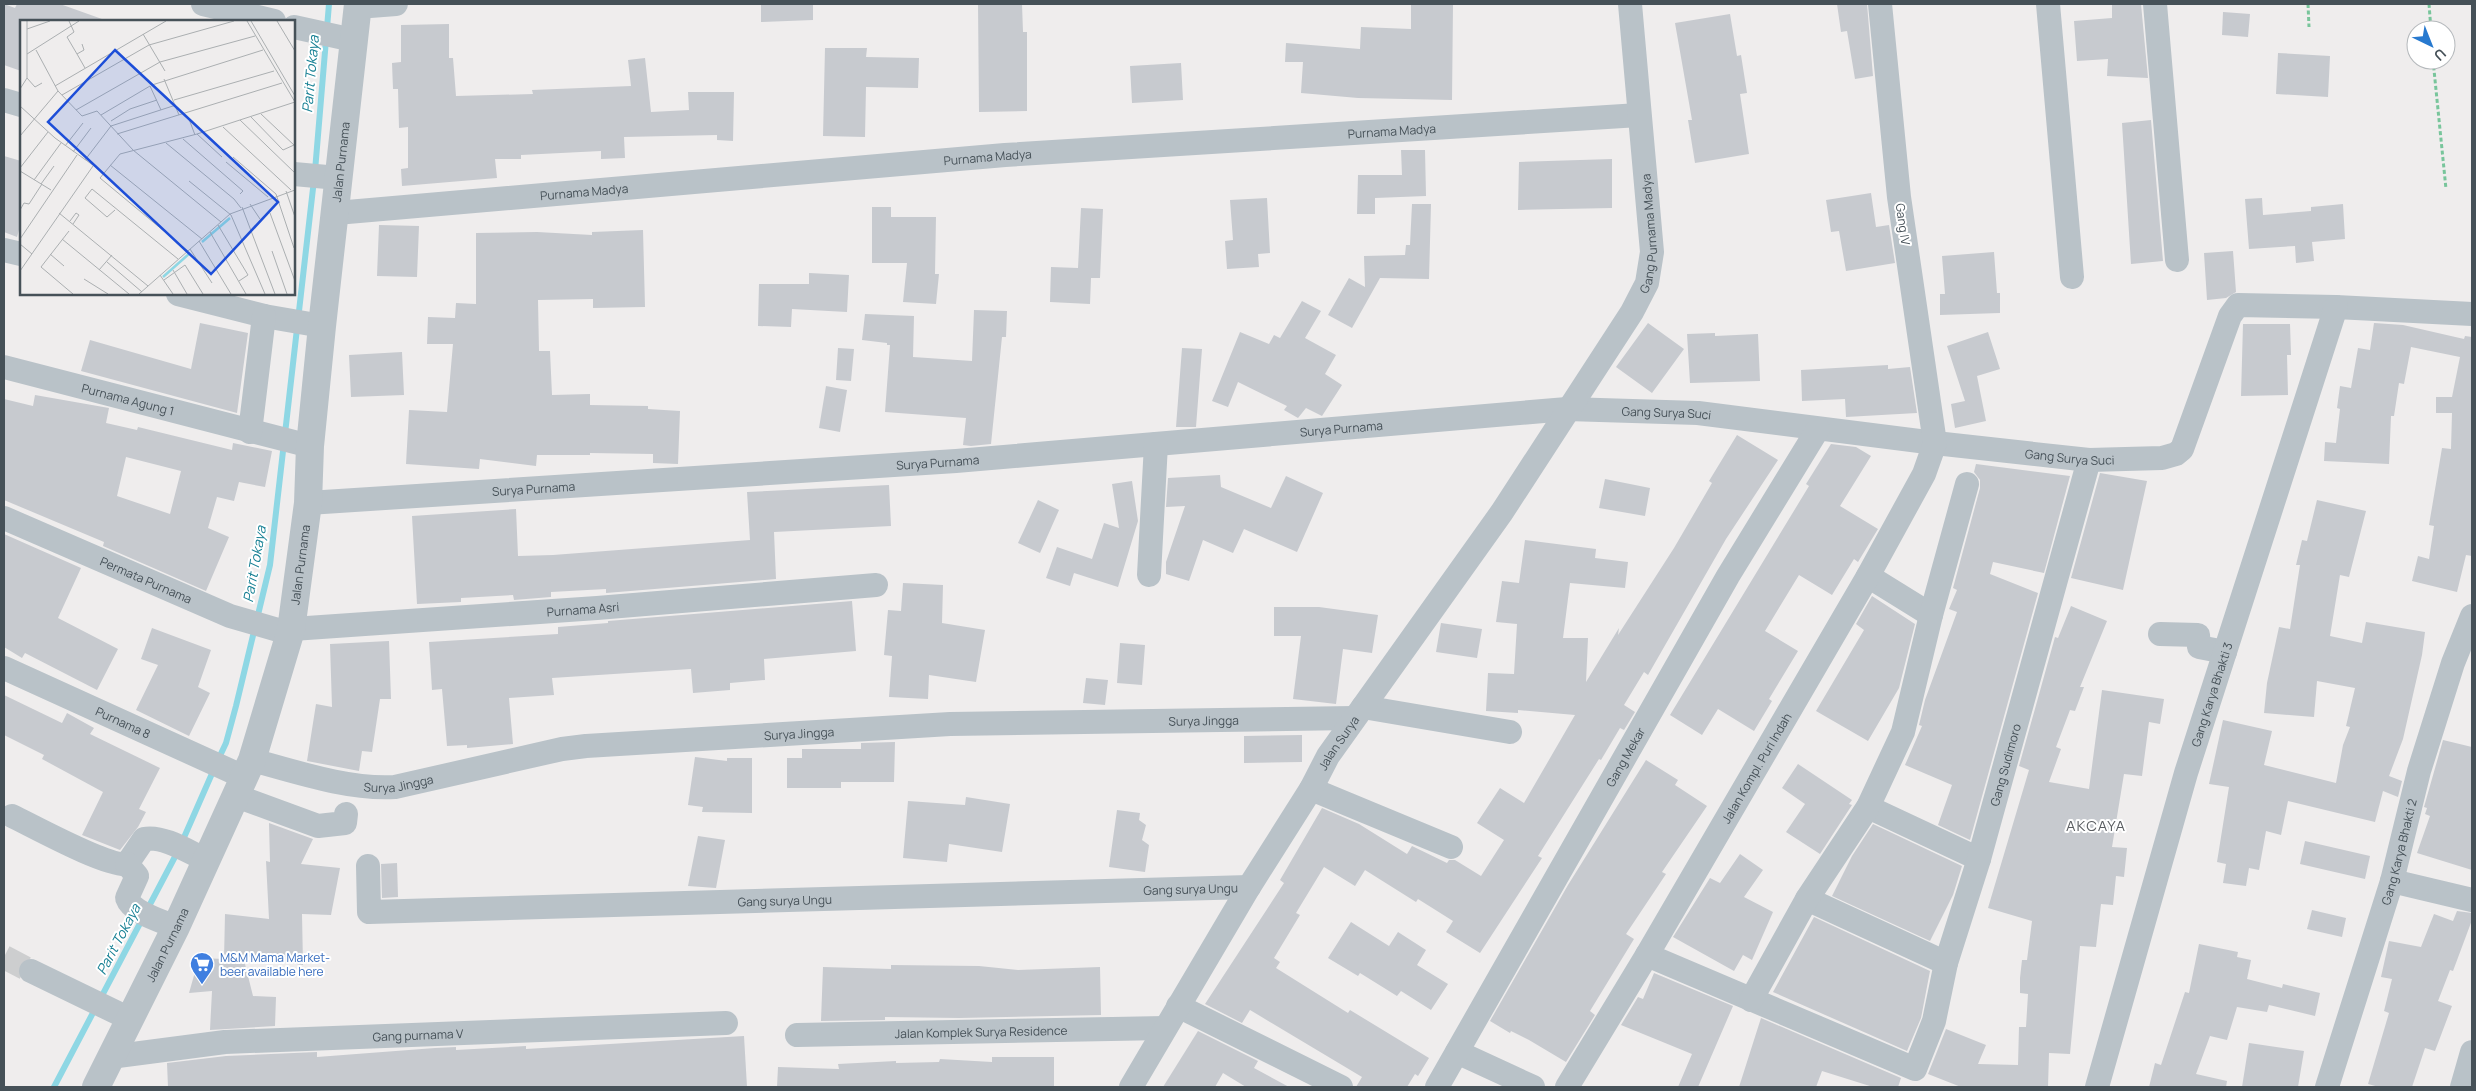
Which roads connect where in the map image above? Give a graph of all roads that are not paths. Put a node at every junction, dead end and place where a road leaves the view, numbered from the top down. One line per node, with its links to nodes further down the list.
1 (203, 4): 8 (street)
2 (396, 4): 7 (street)
3 (1630, 4): 13 (street, Gang Purnama Madya)
4 (1880, 4): 30 (street, Gang IV)
5 (2048, 4): 20 (street)
6 (2155, 4): 19 (street)
7 (357, 5): 10 (street, Jalan Purnama)
8 (270, 20)
9 (297, 28): 10 (street)
10 (344, 39): 15 (street, Jalan Purnama)
11 (4, 100): 12 (street)
12 (20, 105)
13 (1639, 115): 16 (street, Purnama Madya); 27 (street, Gang Purnama Madya)
14 (295, 174): 15 (street)
15 (330, 177): 16 (street, Jalan Purnama)
16 (336, 213): 25 (street, Jalan Purnama)
17 (4, 250): 18 (street)
18 (20, 254)
19 (2177, 260)
20 (2072, 277)
21 (182, 295): 24 (street)
22 (2336, 306): 23 (street, Gang Surya Suci); 33 (street, Gang Surya Suci); 44 (street, Gang Karya Bhakti 3)
23 (2472, 314)
24 (270, 317): 25 (street); 29 (street)
25 (312, 324): 31 (street, Jalan Purnama)
26 (4, 367): 29 (street, Purnama Agung 1)
27 (1567, 409): 28 (street, Gang Surya Suci); 32 (street, Surya Purnama); 46 (street, Jalan Surya)
28 (1818, 429): 30 (street, Gang Surya Suci); 72 (street, Gang Mekar)
29 (257, 433): 31 (street, Purnama Agung 1)
30 (1935, 443): 33 (street, Gang Surya Suci); 38 (street, Jalan Kompl. Puri Indah)
31 (301, 444): 35 (street, Jalan Purnama)
32 (1156, 444): 35 (street, Surya Purnama); 37 (street)
33 (2090, 460): 54 (street, Gang Sudimoro)
34 (1967, 484): 40 (street)
35 (308, 503): 42 (street, Jalan Purnama)
36 (4, 518): 42 (street, Permata Purnama)
37 (1149, 575)
38 (1868, 576): 40 (street); 63 (street, Jalan Kompl. Puri Indah)
39 (876, 585): 42 (street, Purnama Asri)
40 (1931, 615): 50 (street)
41 (2472, 616): 58 (street, Gang Karya Bhakti 2)
42 (285, 630): 48 (street, Jalan Purnama)
43 (2160, 634): 44 (street)
44 (2225, 652): 81 (street, Gang Karya Bhakti 3)
45 (4, 668): 48 (street, Purnama 8)
46 (1358, 712): 47 (street, Surya Jingga); 48 (street, Surya Jingga); 49 (street, Jalan Surya)
47 (1510, 732)
48 (243, 777): 51 (street); 55 (street, Jalan Purnama)
49 (1311, 789): 53 (street); 59 (street, Jalan Surya)
50 (1868, 806): 54 (street); 60 (street)
51 (346, 814)
52 (12, 816): 56 (street)
53 (1451, 847)
54 (1979, 859): 64 (street, Gang Sudimoro)
55 (206, 860): 56 (street); 62 (street, Jalan Purnama)
56 (127, 864): 62 (street)
57 (368, 866): 59 (street, Gang surya Ungu)
58 (2392, 881): 61 (street); 82 (street, Gang Karya Bhakti 2)
59 (1249, 887): 67 (street, Jalan Surya)
60 (1808, 899): 64 (street); 66 (street)
61 (2472, 900)
62 (170, 925): 68 (street, Jalan Purnama)
63 (1647, 955): 66 (street); 80 (street, Jalan Kompl. Puri Indah)
64 (1946, 963): 66 (street, Gang Sudimoro)
65 (31, 971): 68 (street)
66 (1751, 1000)
67 (1178, 1006): 70 (street, Jalan Surya); 77 (street)
68 (124, 1017): 74 (street, Jalan Purnama)
69 (726, 1023): 74 (street, Gang purnama V)
70 (1165, 1028): 71 (street, Jalan Komplek Surya Residence); 76 (street, Jalan Surya)
71 (797, 1035)
72 (1457, 1052): 78 (street, Gang Mekar); 79 (street)
73 (2472, 1052): 83 (street)
74 (110, 1057): 75 (street, Jalan Purnama)
75 (96, 1087)
76 (1131, 1087)
77 (1341, 1087)
78 (1437, 1087)
79 (1533, 1087)
80 (1566, 1087)
81 (2097, 1087)
82 (2326, 1087)
83 (2462, 1087)

